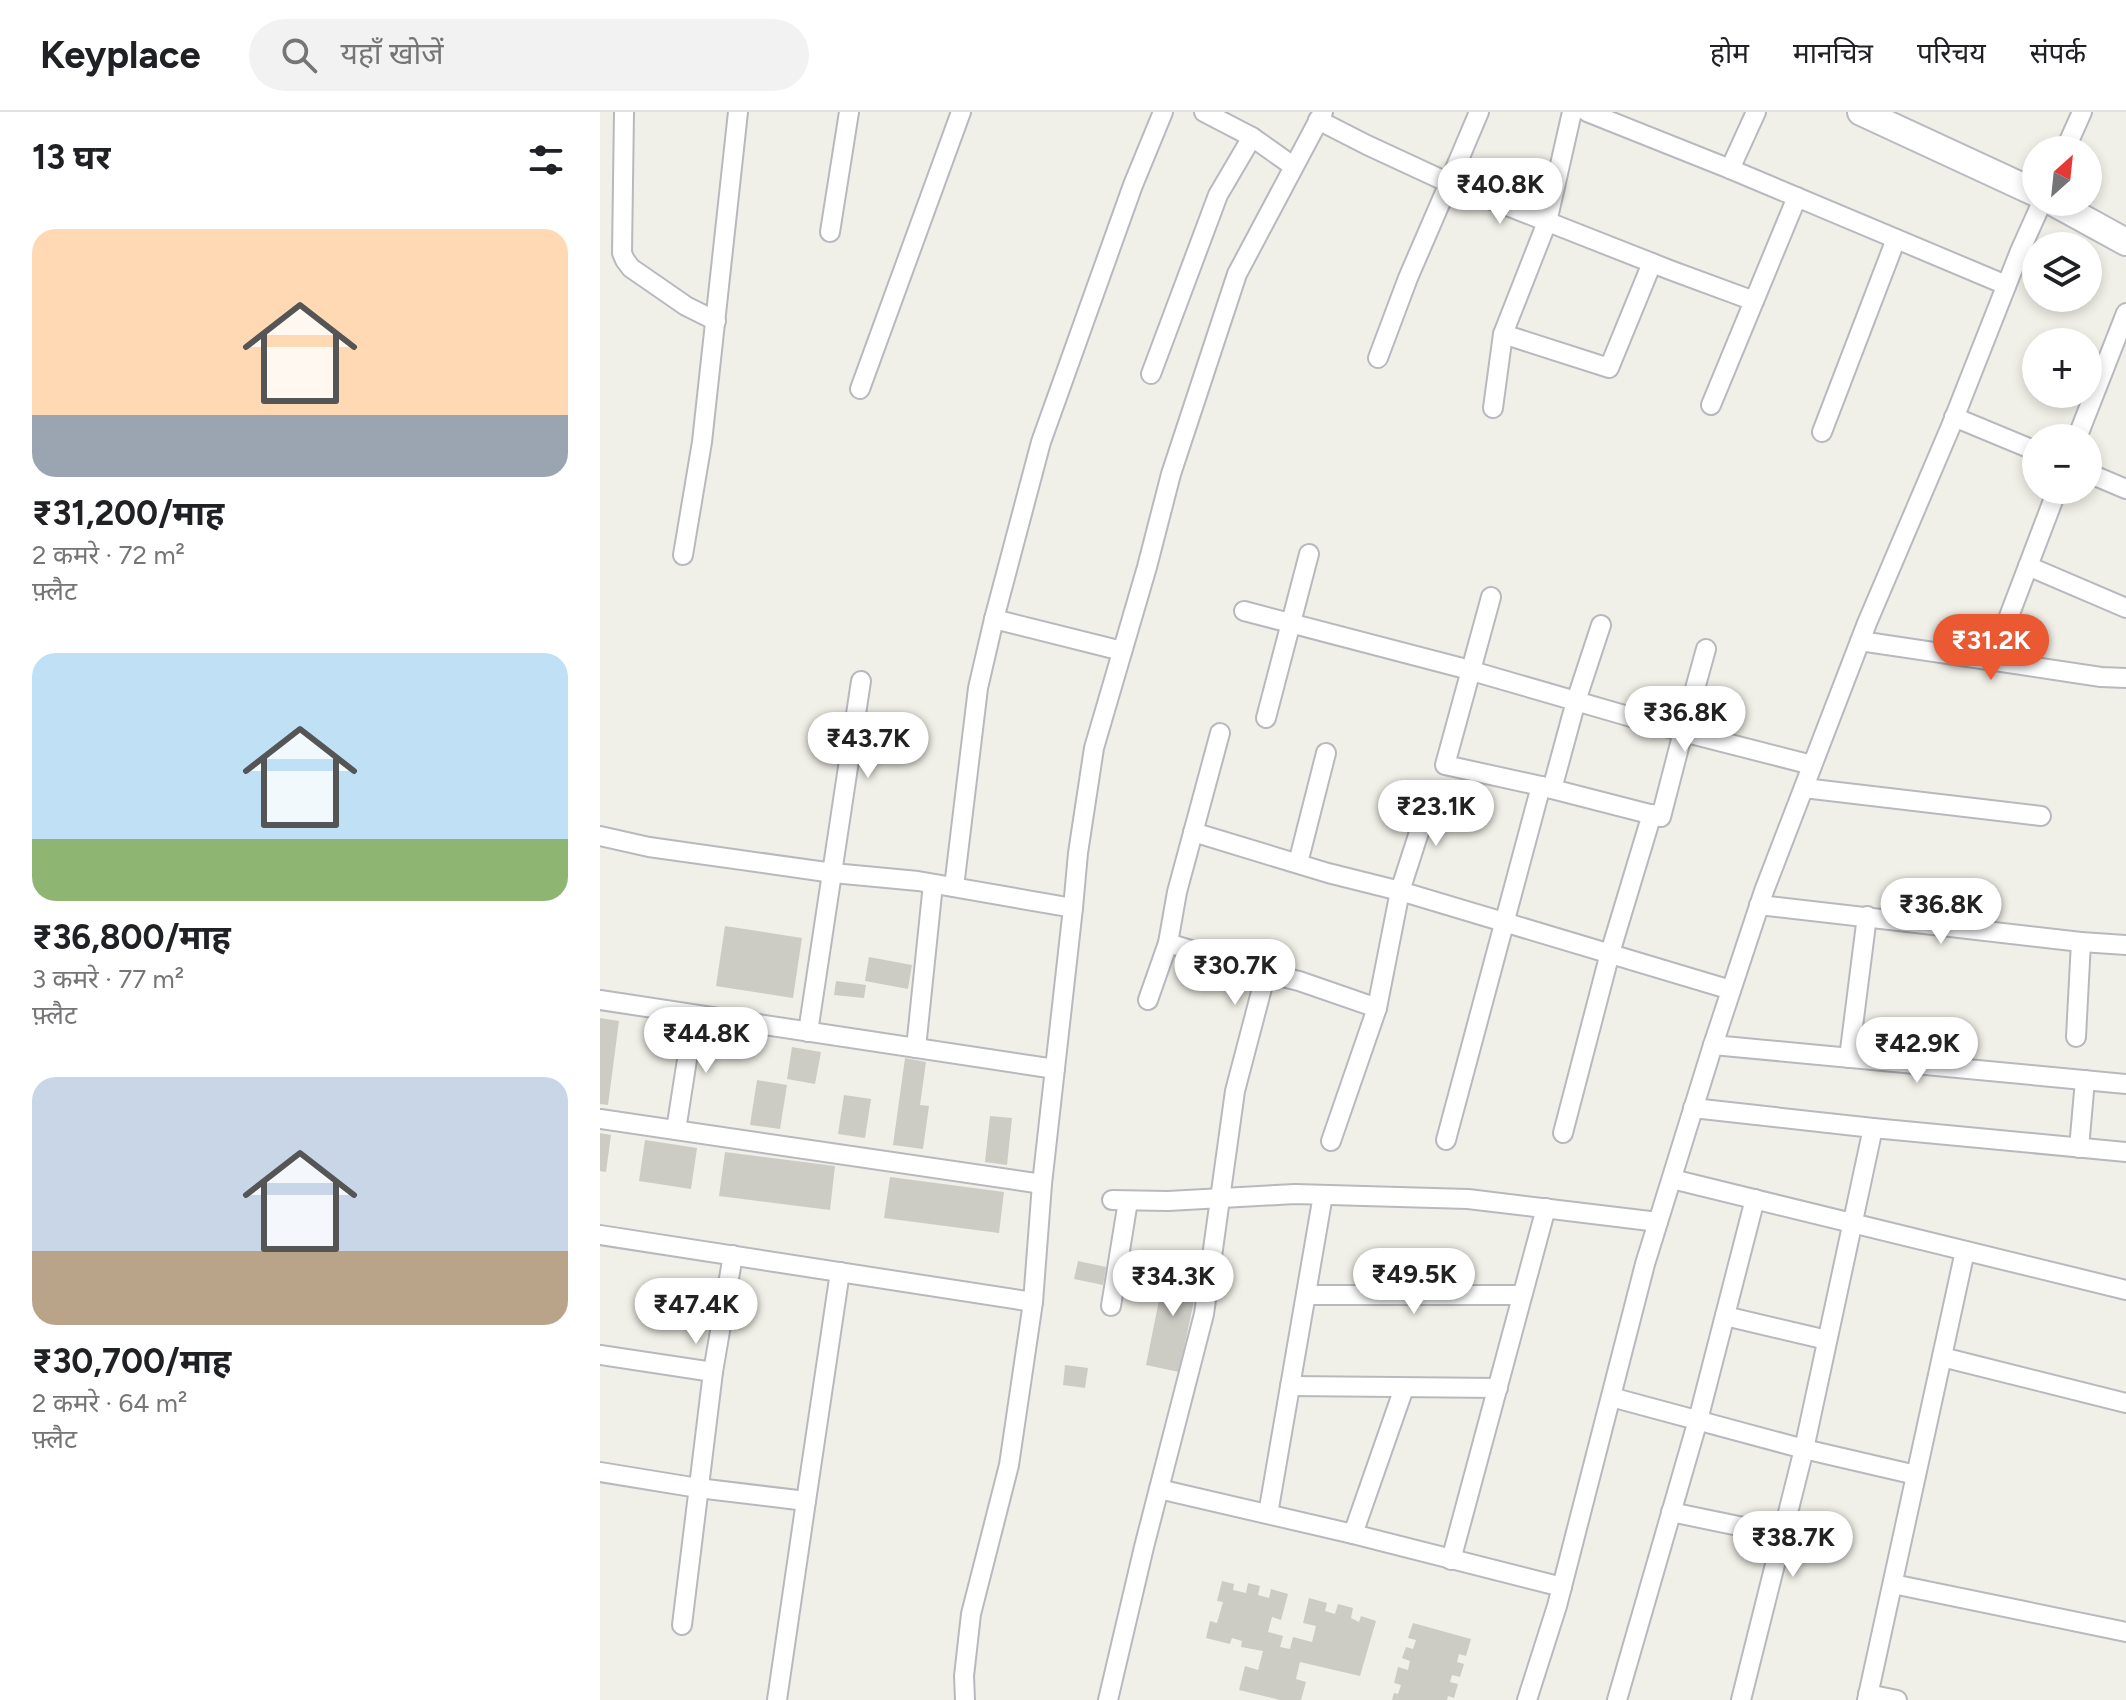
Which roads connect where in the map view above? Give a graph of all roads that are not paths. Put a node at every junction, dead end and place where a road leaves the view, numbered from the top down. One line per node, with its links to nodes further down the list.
1 (624, 112): 35 (street)
2 (738, 112): 35 (street)
3 (849, 112): 28 (street)
4 (961, 112): 41 (street)
5 (1163, 112): 57 (street)
6 (1204, 112): 16 (street)
7 (1479, 112): 20 (street)
8 (1572, 112): 26 (street)
9 (1587, 112): 18 (street)
10 (1756, 112): 18 (street)
11 (1861, 112): 21 (main road)
12 (1900, 112): 19 (main road)
13 (2082, 112): 15 (street)
14 (1321, 116): 17 (street); 20 (street)
15 (2071, 136)
16 (1252, 137): 17 (street); 40 (street)
17 (1293, 166): 62 (street)
18 (1730, 169): 22 (street)
19 (2022, 169)
20 (1449, 183): 26 (street); 37 (street)
21 (2022, 187)
22 (1797, 197): 29 (street); 33 (street)
23 (2102, 211): 27 (main road)
24 (2036, 216): 32 (street)
25 (2079, 216): 30 (main road)
26 (1547, 222): 31 (street); 36 (street)
27 (2126, 224)
28 (830, 232)
29 (1896, 239): 32 (street); 46 (street)
30 (2126, 242)
31 (1652, 263): 33 (street); 36 (street)
32 (2006, 285): 44 (street)
33 (1754, 301): 42 (street)
34 (2126, 313): 38 (street)
35 (716, 321): 52 (street)
36 (1503, 334): 43 (street)
37 (1378, 358)
38 (2107, 361): 39 (street); 45 (street)
39 (2126, 368)
40 (1151, 374)
41 (860, 389)
42 (1711, 405)
43 (1493, 408)
44 (1954, 417): 47 (street); 60 (street)
45 (2082, 424)
46 (1822, 432)
47 (2022, 445)
48 (2102, 479): 49 (street)
49 (2126, 489)
50 (2052, 504): 53 (street)
51 (1309, 554): 58 (street)
52 (683, 555)
53 (2028, 566): 55 (street); 63 (street)
54 (1491, 597): 64 (street)
55 (2126, 608)
56 (1244, 611): 58 (street)
57 (994, 619): 62 (street); 83 (street)
58 (1290, 623): 64 (street); 68 (street)
59 (1601, 625): 67 (street)
60 (1860, 641): 63 (street); 72 (street)
61 (1706, 649): 69 (street)
62 (1122, 651): 86 (street)
63 (1992, 661): 65 (street)
64 (1472, 671): 67 (street); 73 (street)
65 (2126, 678)
66 (861, 681): 81 (street)
67 (1576, 701): 69 (street); 73 (street)
68 (1266, 718)
69 (1683, 732): 72 (street); 76 (street)
70 (1220, 733): 78 (street)
71 (1326, 753): 80 (street)
72 (1812, 765): 74 (street)
73 (1546, 787): 76 (street); 88 (street)
74 (1804, 788): 77 (street); 85 (street)
75 (1432, 792): 84 (street)
76 (1652, 814): 92 (street)
77 (2041, 816)
78 (1193, 832): 80 (street); 90 (street)
79 (600, 836): 81 (street)
80 (1298, 863): 84 (street)
81 (833, 873): 82 (street); 99 (street)
82 (933, 884): 83 (street); 102 (street)
83 (954, 887): 86 (street)
84 (1400, 891): 88 (street); 97 (street)
85 (1759, 905): 87 (street); 94 (street)
86 (1073, 908): 104 (street)
87 (1867, 916): 89 (street); 103 (street)
88 (1504, 922): 92 (street); 112 (street)
89 (2081, 942): 91 (street); 100 (street)
90 (1168, 943): 93 (street); 96 (street)
91 (2126, 945)
92 (1610, 953): 94 (street); 111 (street)
93 (1266, 973): 97 (street); 119 (street)
94 (1731, 990): 101 (street)
95 (600, 1000): 98 (street)
96 (1148, 1000)
97 (1377, 1008): 113 (street)
98 (694, 1015): 99 (street); 110 (street)
99 (808, 1032): 102 (street)
100 (2076, 1037)
101 (1713, 1045): 103 (street); 107 (street)
102 (916, 1048): 104 (street)
103 (1849, 1058): 105 (street)
104 (1055, 1069): 117 (street)
105 (2085, 1080): 106 (street); 114 (street)
106 (2126, 1084)
107 (1693, 1108): 109 (street); 116 (street)
108 (600, 1119): 110 (street)
109 (1873, 1128): 114 (street); 123 (street)
110 (676, 1130): 117 (street)
111 (1563, 1133)
112 (1446, 1140)
113 (1331, 1141)
114 (2079, 1148): 115 (street)
115 (2126, 1152)
116 (1672, 1179): 120 (street); 122 (street)
117 (1042, 1184): 131 (street)
118 (1323, 1195): 119 (street); 121 (street); 129 (street)
119 (1219, 1198): 132 (street); 148 (street)
120 (1755, 1199): 123 (street); 133 (street)
121 (1546, 1208): 122 (street); 130 (street)
122 (1658, 1222): 141 (street)
123 (1853, 1223): 125 (street); 134 (street)
124 (600, 1235): 126 (street)
125 (1965, 1251): 128 (street); 136 (street)
126 (733, 1255): 127 (street); 137 (street)
127 (840, 1272): 131 (street); 149 (street)
128 (2126, 1290)
129 (1306, 1295): 130 (street); 138 (street)
130 (1522, 1295): 140 (street)
131 (1033, 1302): 161 (street)
132 (1111, 1306)
133 (1725, 1316): 134 (street); 143 (street)
134 (1827, 1340): 144 (street)
135 (600, 1355): 137 (street)
136 (1942, 1357): 142 (street); 146 (street)
137 (713, 1372): 147 (street)
138 (1290, 1386): 139 (street); 151 (street)
139 (1404, 1388): 140 (street); 152 (street)
140 (1498, 1388): 154 (street)
141 (1611, 1397): 143 (street); 156 (street)
142 (2126, 1403)
143 (1698, 1420): 144 (street); 150 (street)
144 (1804, 1449): 146 (street); 153 (street)
145 (600, 1472): 147 (street)
146 (1916, 1475): 155 (street)
147 (698, 1488): 149 (street); 157 (street)
148 (1159, 1489): 151 (street); 162 (street)
149 (806, 1501): 160 (street)
150 (1671, 1512): 153 (street); 164 (street)
151 (1268, 1514): 152 (street)
152 (1353, 1534): 154 (street)
153 (1782, 1535): 165 (street)
154 (1451, 1560): 156 (street)
155 (1893, 1584): 158 (street); 159 (street)
156 (1562, 1587): 163 (street)
157 (682, 1625)
158 (2126, 1632)
159 (1868, 1697): 166 (street)
160 (777, 1700)
161 (965, 1700)
162 (1108, 1700)
163 (1527, 1700)
164 (1617, 1700)
165 (1741, 1700)
166 (1897, 1700)

